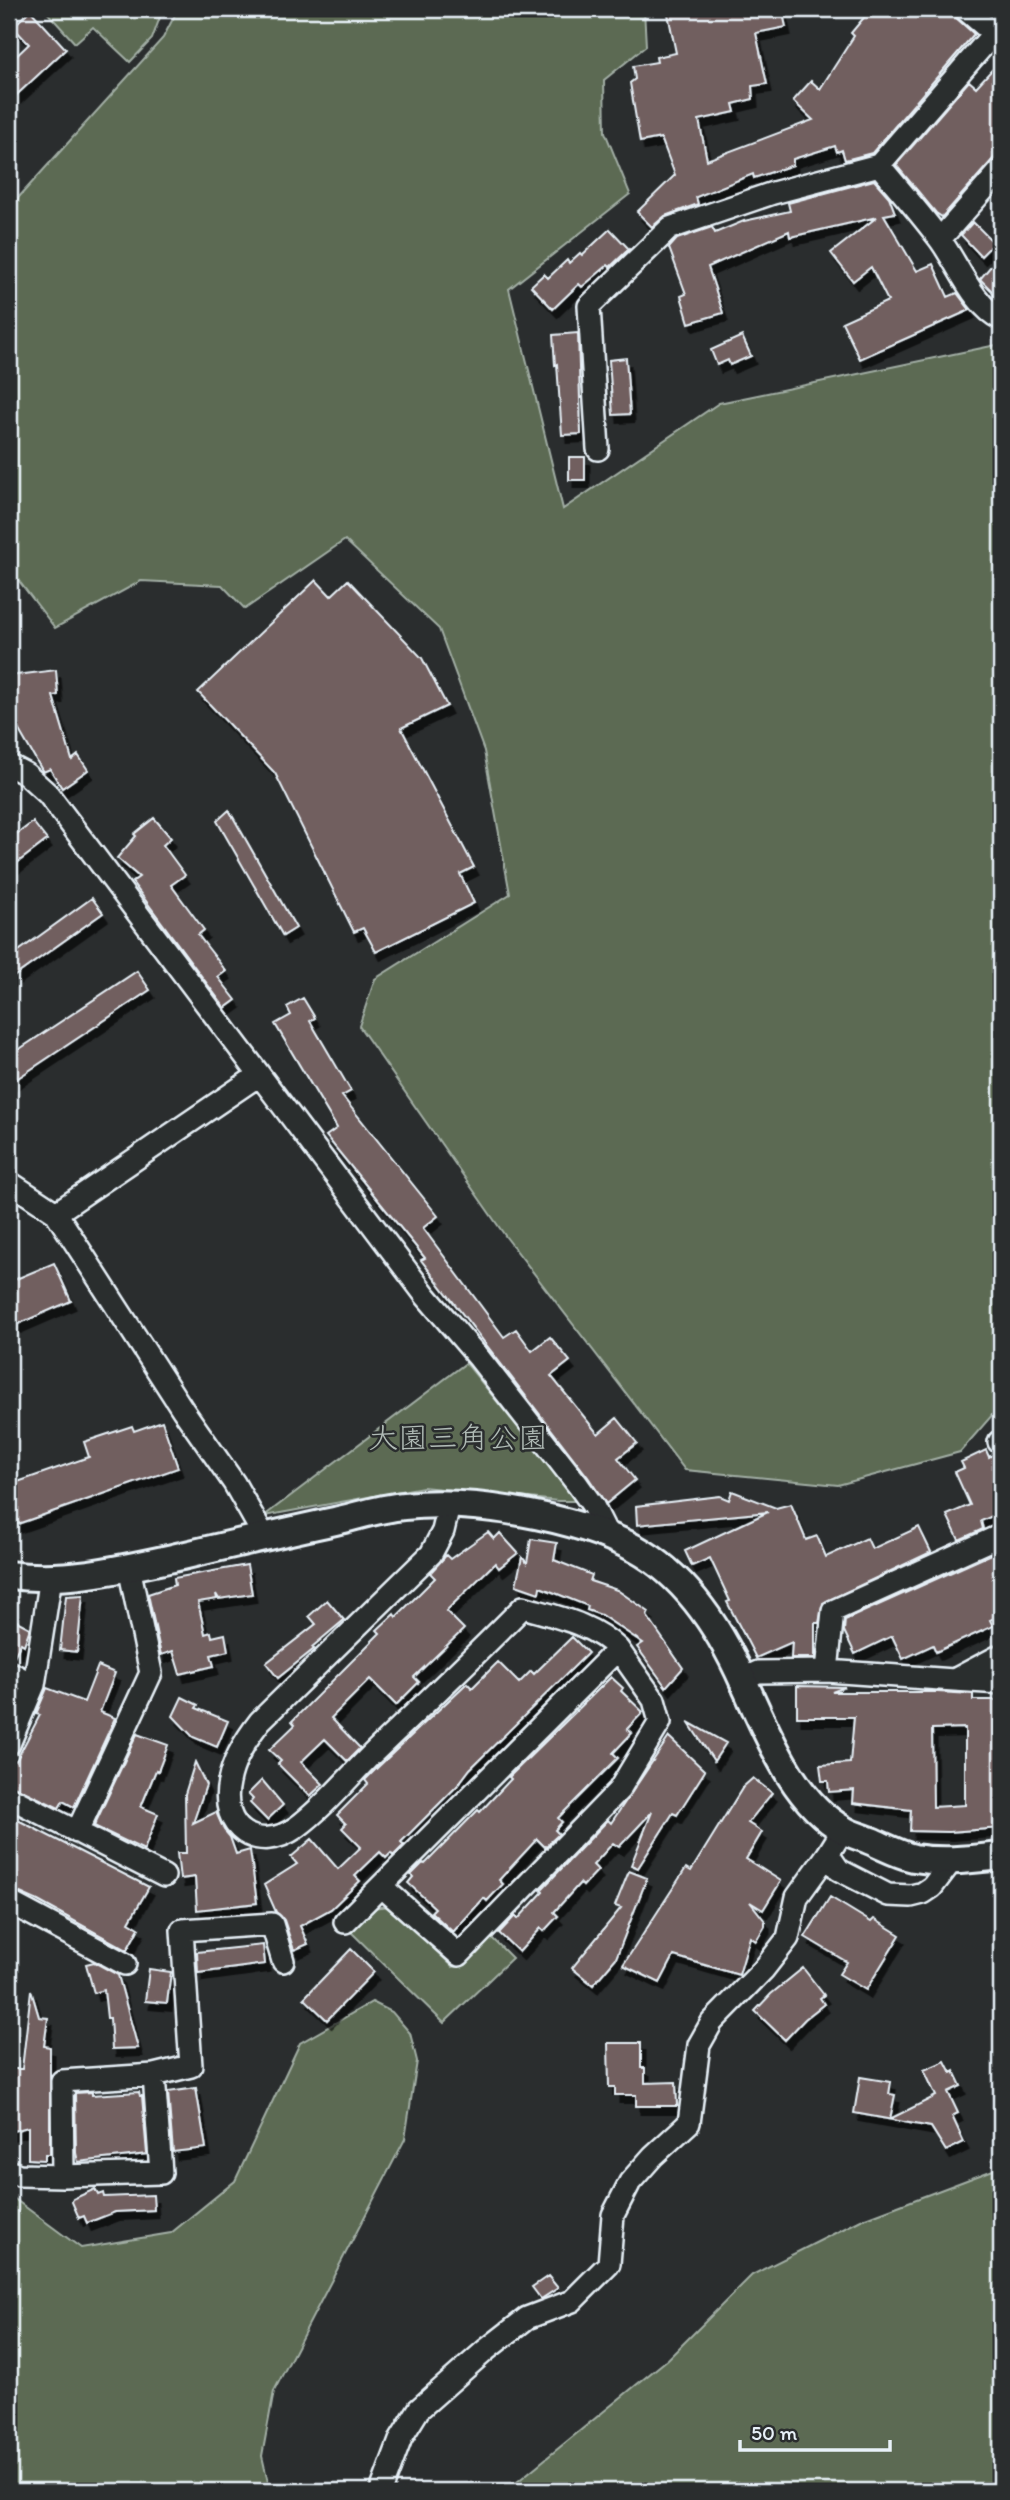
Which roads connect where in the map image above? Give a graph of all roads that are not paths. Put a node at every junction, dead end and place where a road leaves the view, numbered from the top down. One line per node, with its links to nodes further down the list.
1 (965, 9): 2 (street)
2 (997, 29): 3 (street)
3 (879, 165): 5 (street); 7 (street)
4 (1001, 170): 5 (street)
5 (940, 239): 6 (street)
6 (1000, 317)
7 (598, 449)
8 (9, 765): 9 (street)
9 (259, 1075): 11 (street); 13 (street)
10 (9, 1182): 11 (street)
11 (56, 1213): 15 (street)
12 (449, 1506): 13 (street); 15 (street); 19 (street)
13 (608, 1535): 23 (street)
14 (1001, 1535): 21 (street)
15 (264, 1536): 16 (street)
16 (129, 1567): 18 (street); 30 (street)
17 (9, 1575): 18 (street)
18 (51, 1577): 26 (street)
19 (618, 1649): 35 (street); 35 (street)
20 (1001, 1655): 24 (street)
21 (827, 1671): 23 (street); 24 (street)
22 (9, 1672): 26 (street)
23 (743, 1679): 29 (street)
24 (954, 1680): 25 (street)
25 (1001, 1683)
26 (34, 1685): 27 (street)
27 (9, 1744)
28 (9, 1797): 30 (street)
29 (843, 1830): 31 (street); 33 (street)
30 (77, 1832): 34 (street)
31 (828, 1854): 33 (street); 43 (street)
32 (1001, 1856): 33 (street)
33 (951, 1861)
34 (164, 1876)
35 (381, 1886): 37 (street)
36 (9, 1902): 39 (street)
37 (345, 1922)
38 (283, 1961): 40 (street)
39 (125, 1964)
40 (154, 2075): 42 (street); 42 (street)
41 (9, 2171): 42 (street)
42 (63, 2176)
43 (381, 2491)

